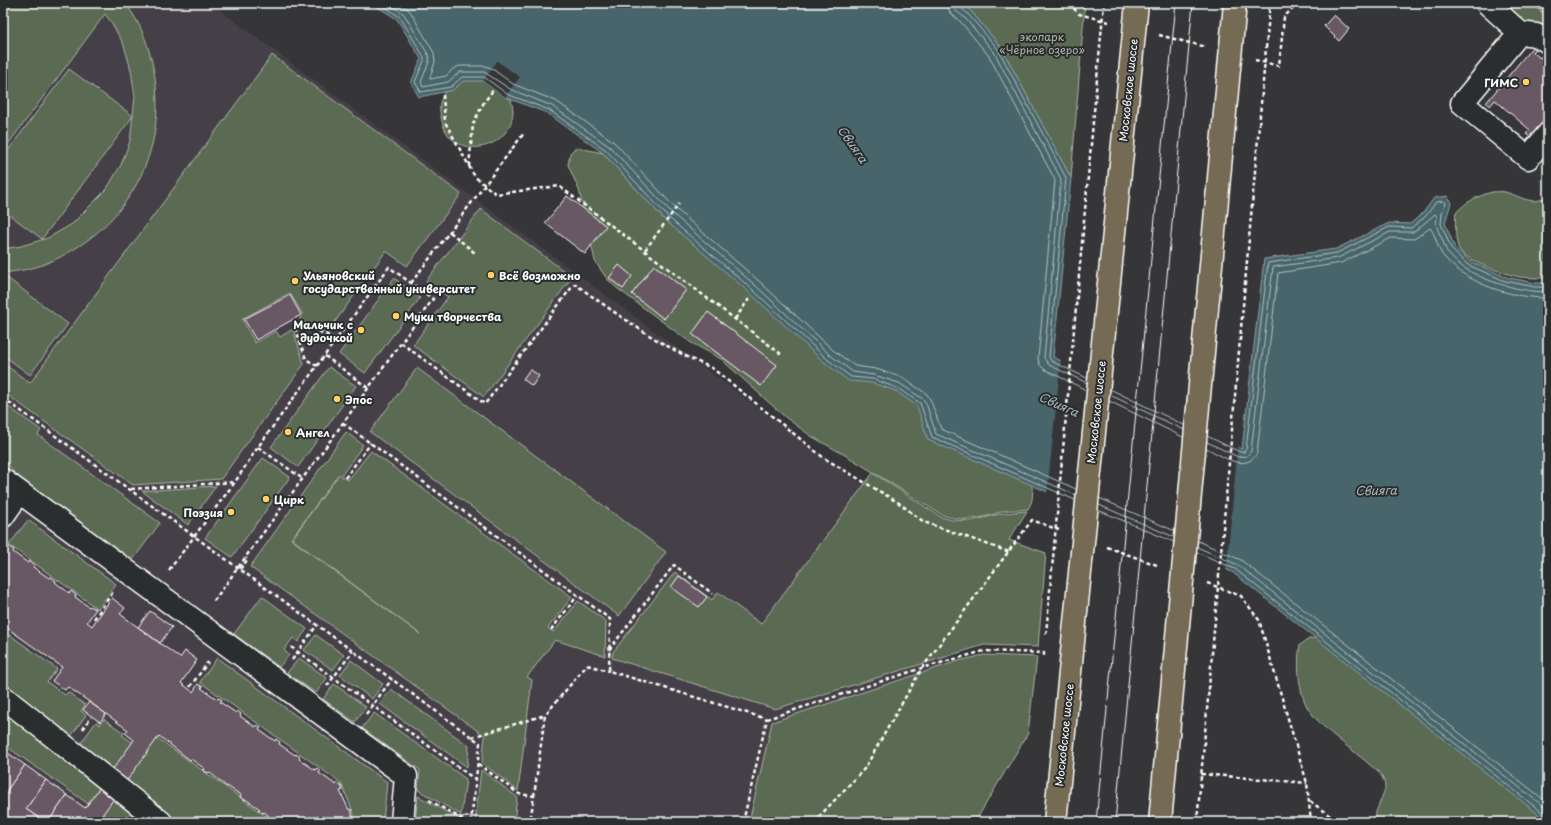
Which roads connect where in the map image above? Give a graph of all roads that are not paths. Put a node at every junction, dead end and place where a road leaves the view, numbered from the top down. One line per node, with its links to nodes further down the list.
1 (1137, 3): 12 (main road, Московское шоссе, bridge)
2 (1235, 3): 13 (main road, bridge)
3 (1487, 3): 4 (lane)
4 (1520, 33): 5 (lane); 6 (lane)
5 (1548, 42)
6 (1548, 134)
7 (11, 487): 8 (lane); 11 (lane)
8 (3, 516)
9 (3, 697): 10 (lane)
10 (161, 822)
11 (402, 822)
12 (1055, 822)
13 (1160, 822)

